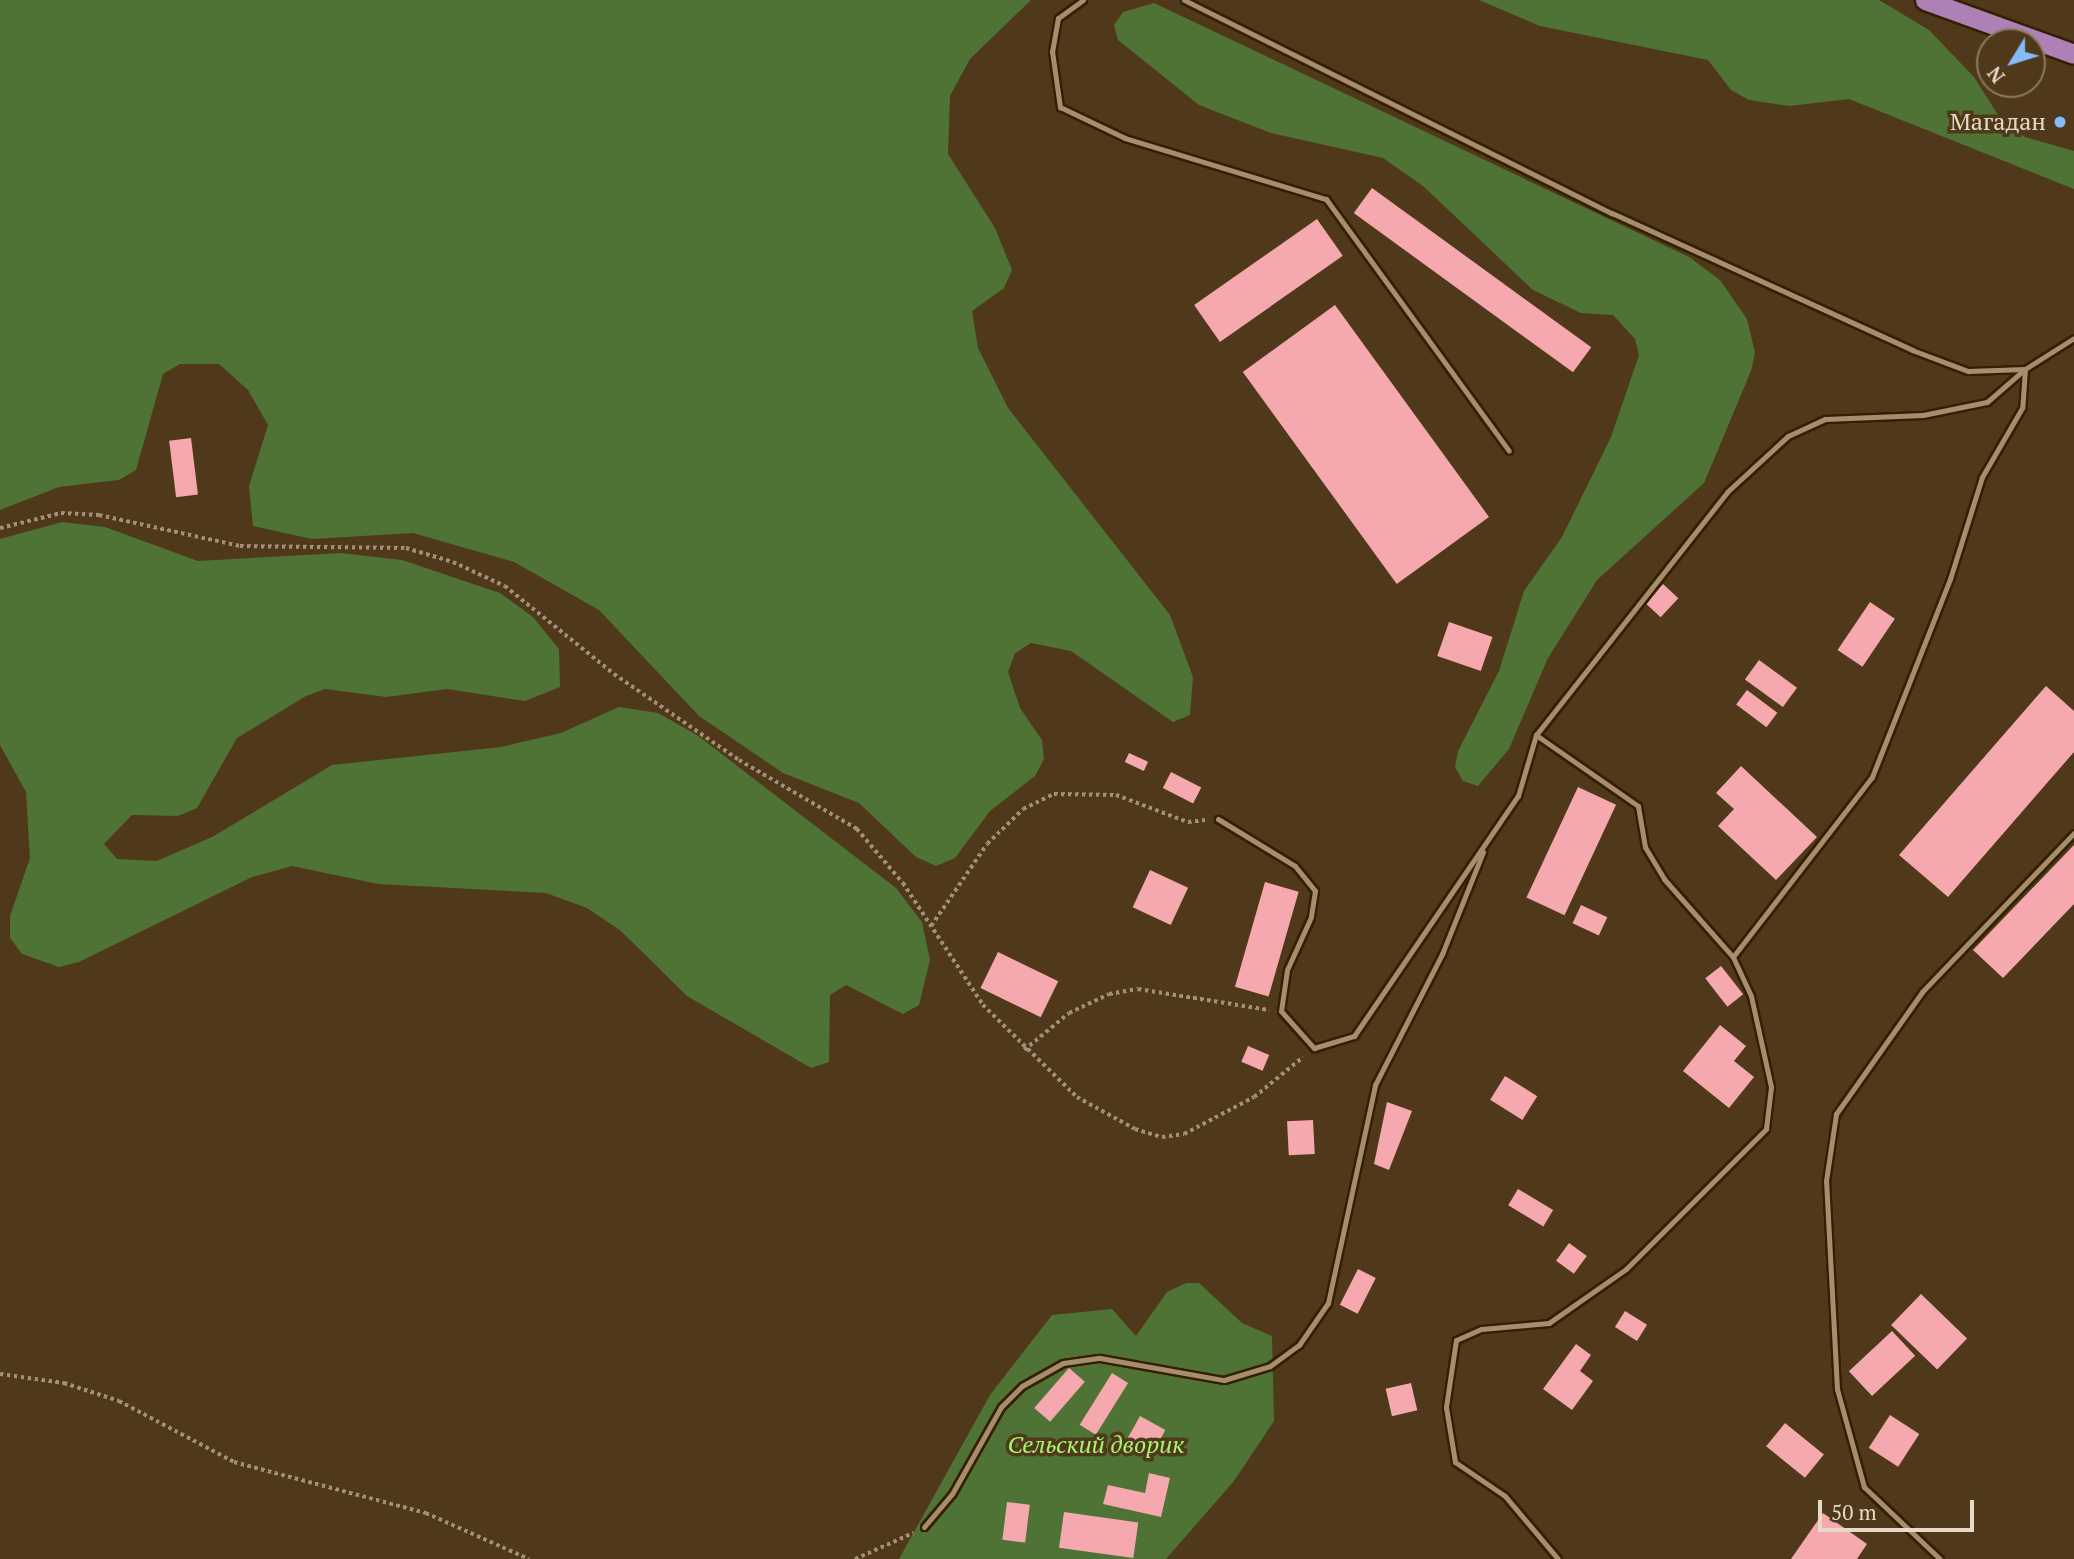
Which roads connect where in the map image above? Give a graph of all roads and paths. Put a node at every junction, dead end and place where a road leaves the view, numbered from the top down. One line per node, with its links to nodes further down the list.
1 (1083, 0): 7 (lane)
2 (1184, 0): 6 (lane)
3 (1925, 0): 4 (highway)
4 (2074, 54)
5 (2074, 338): 6 (lane)
6 (2025, 369): 9 (lane); 14 (lane)
7 (1509, 452)
8 (0, 528): 13 (path)
9 (1536, 735): 12 (lane); 14 (lane)
10 (1218, 819): 13 (path); 15 (lane)
11 (2074, 833): 24 (lane)
12 (1485, 846): 16 (lane); 19 (lane)
13 (930, 926): 17 (path)
14 (1733, 957): 23 (lane)
15 (1281, 1011): 16 (lane); 17 (path)
16 (1314, 1048): 17 (path)
17 (1024, 1049)
18 (0, 1374): 21 (path)
19 (924, 1527): 20 (path)
20 (863, 1558): 22 (path)
21 (529, 1559)
22 (855, 1559)
23 (1558, 1559)
24 (1940, 1559)

